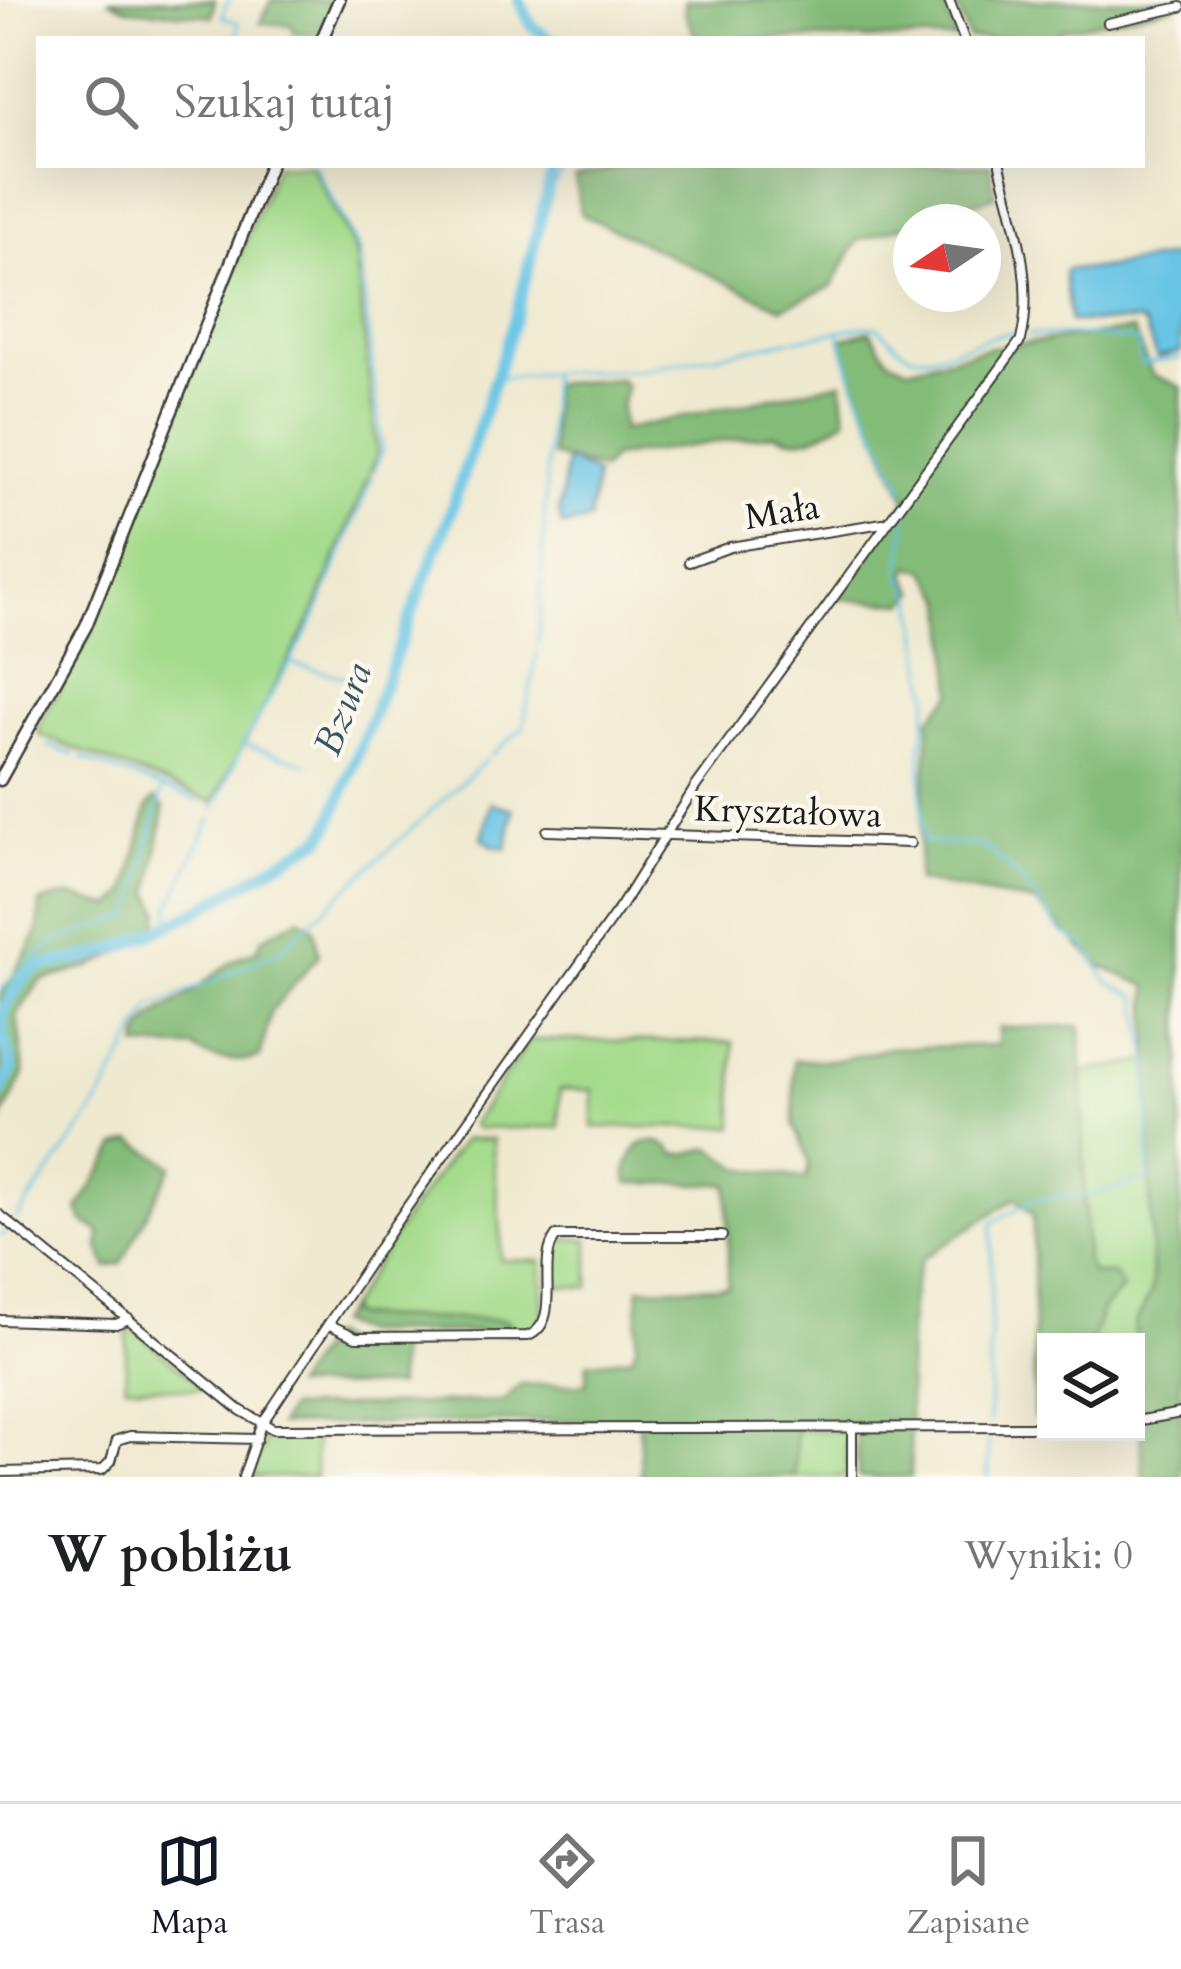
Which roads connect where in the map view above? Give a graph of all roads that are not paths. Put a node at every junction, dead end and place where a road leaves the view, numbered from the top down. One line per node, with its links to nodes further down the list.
1 (339, 0): 5 (street)
2 (949, 0): 6 (street)
3 (1181, 7): 4 (street)
4 (1108, 23)
5 (323, 36)
6 (963, 36)
7 (269, 168): 11 (street)
8 (1001, 168): 9 (street)
9 (885, 522): 10 (street, Mała); 13 (street)
10 (689, 562)
11 (0, 781)
12 (547, 831): 13 (street, Kryształowa)
13 (664, 835): 14 (street, Kryształowa); 19 (street)
14 (910, 843)
15 (0, 1215): 17 (street)
16 (722, 1236): 19 (street)
17 (130, 1319): 18 (street); 22 (street)
18 (0, 1320)
19 (330, 1325): 22 (street)
20 (1181, 1413): 21 (street)
21 (1145, 1419)
22 (261, 1425): 23 (street); 25 (street)
23 (852, 1426): 24 (street); 28 (street)
24 (1037, 1426)
25 (257, 1439): 26 (street); 27 (street)
26 (0, 1472)
27 (243, 1477)
28 (852, 1477)

